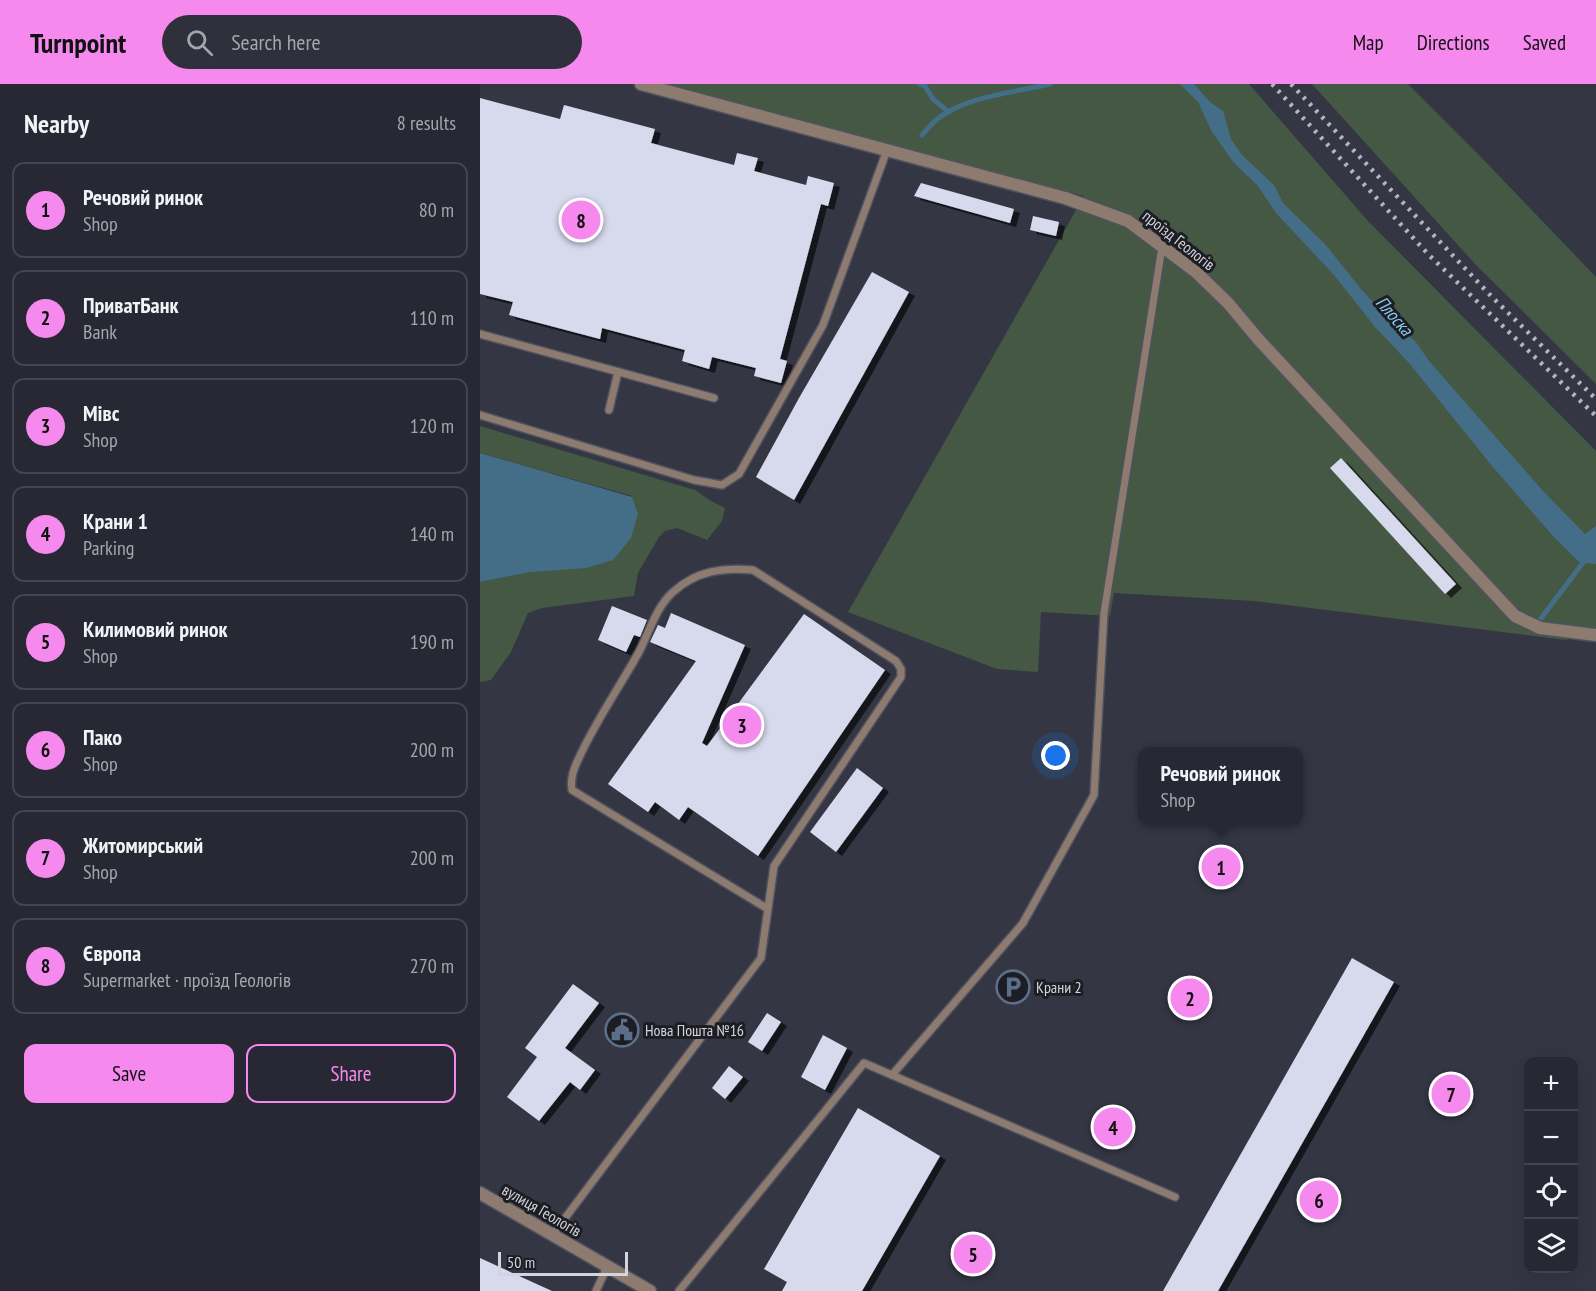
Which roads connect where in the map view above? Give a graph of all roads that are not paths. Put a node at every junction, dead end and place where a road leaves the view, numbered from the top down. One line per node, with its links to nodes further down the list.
1 (641, 84): 2 (street, проїзд Геологів)
2 (887, 150): 3 (street, проїзд Геологів); 8 (lane)
3 (1162, 247): 9 (street, проїзд Геологів); 11 (lane)
4 (480, 334): 5 (lane)
5 (618, 372): 6 (lane); 7 (lane)
6 (714, 398)
7 (609, 410)
8 (480, 415)
9 (1596, 635)
10 (768, 909): 10 (lane); 14 (lane)
11 (892, 1075): 13 (lane); 18 (lane)
12 (480, 1193): 14 (street, вулиця Геологів)
13 (1175, 1197)
14 (553, 1234): 15 (street, вулиця Геологів)
15 (607, 1267): 16 (lane); 17 (street, вулиця Геологів)
16 (596, 1291)
17 (650, 1291)
18 (679, 1291)

